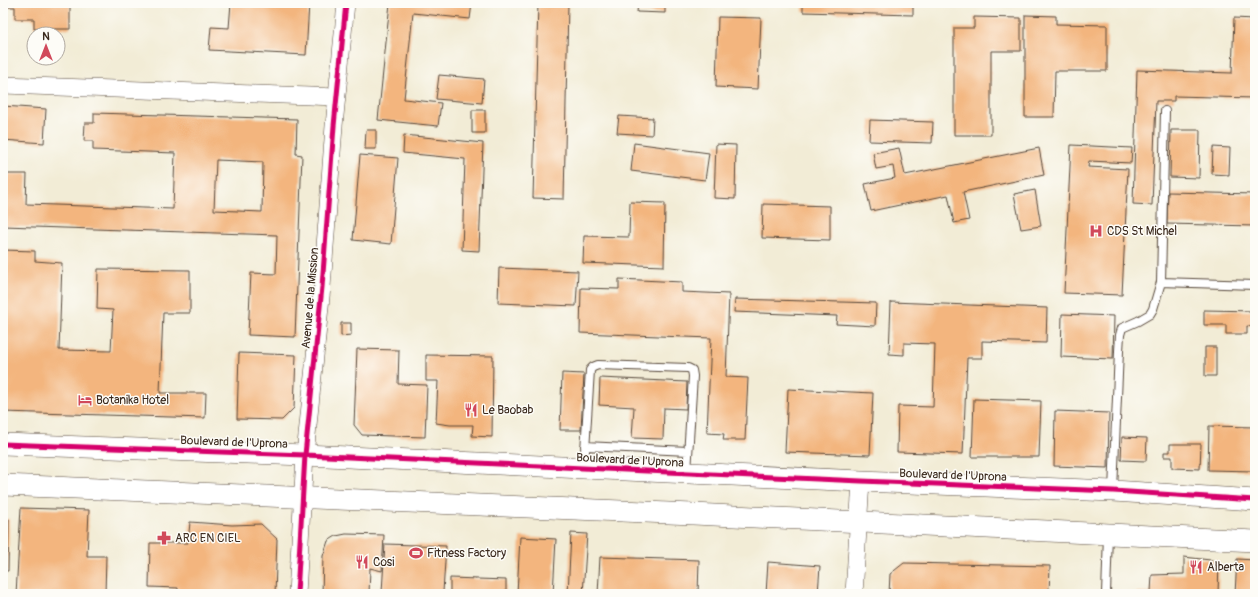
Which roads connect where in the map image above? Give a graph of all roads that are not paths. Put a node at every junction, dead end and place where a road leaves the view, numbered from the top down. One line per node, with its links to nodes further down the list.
1 (346, 3): 3 (street, Avenue de la Mission)
2 (3, 85): 3 (street)
3 (336, 97): 10 (street, Avenue de la Mission)
4 (1165, 111): 5 (lane)
5 (1161, 282): 6 (lane); 15 (lane)
6 (1255, 285)
7 (3, 444): 10 (street, Boulevard de l'Uprona)
8 (585, 446): 9 (lane); 9 (lane); 11 (lane)
9 (688, 451): 12 (lane)
10 (305, 455): 11 (street, Boulevard de l'Uprona); 16 (street, Avenue de la Mission)
11 (584, 468): 12 (street, Boulevard de l'Uprona)
12 (687, 473): 13 (street, Boulevard de l'Uprona)
13 (861, 481): 15 (street, Boulevard de l'Uprona); 18 (street)
14 (3, 485): 16 (street)
15 (1113, 491): 17 (street, Boulevard de l'Uprona)
16 (303, 497): 18 (street); 21 (street, Avenue de la Mission)
17 (1255, 500)
18 (859, 521): 19 (street); 22 (street)
19 (1108, 533): 20 (street); 23 (lane)
20 (1255, 541)
21 (297, 594)
22 (854, 594)
23 (1106, 594)

